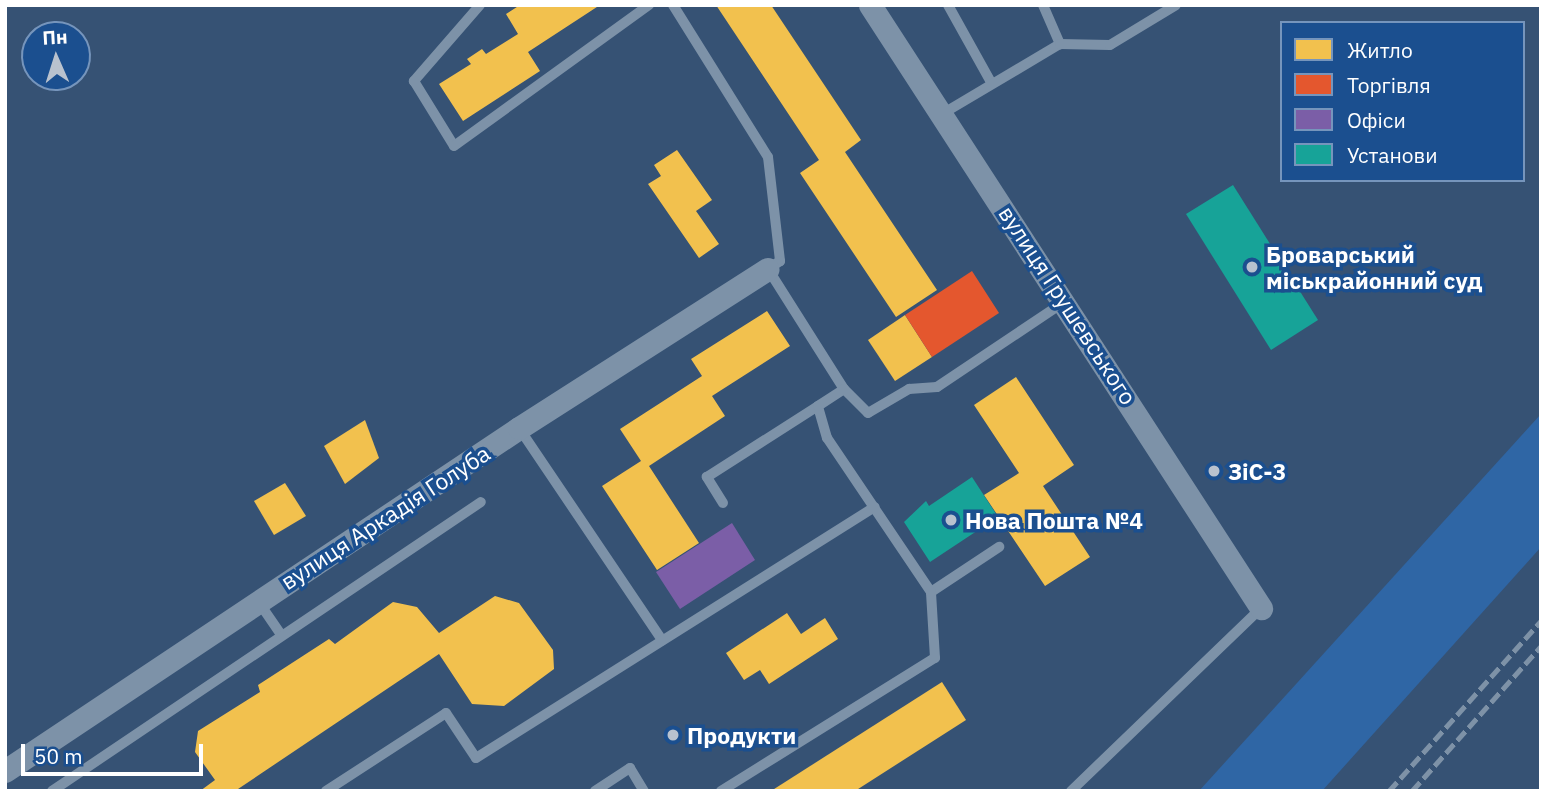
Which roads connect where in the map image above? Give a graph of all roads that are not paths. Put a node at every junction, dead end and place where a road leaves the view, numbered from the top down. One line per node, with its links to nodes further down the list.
1 (480, 5): 2 (lane)
2 (649, 5)
3 (673, 5): 11 (lane)
4 (870, 5): 10 (street, вулиця Грушевського)
5 (948, 5): 9 (lane)
6 (1043, 5): 8 (lane)
7 (1176, 5): 8 (lane)
8 (1060, 44): 9 (lane)
9 (992, 84): 10 (lane)
10 (942, 114): 12 (street, вулиця Грушевського)
11 (768, 269): 13 (lane); 15 (street, вулиця Аркадія Голуба)
12 (1065, 301): 13 (lane); 22 (street, вулиця Грушевського)
13 (844, 389): 14 (lane)
14 (818, 405): 17 (lane); 18 (lane)
15 (519, 428): 21 (street, вулиця Аркадія Голуба); 24 (lane)
16 (481, 502): 23 (lane)
17 (723, 503)
18 (874, 507): 20 (lane); 24 (lane)
19 (999, 547): 20 (lane)
20 (931, 592): 30 (lane)
21 (258, 600): 23 (lane); 25 (street, вулиця Аркадія Голуба)
22 (1261, 608): 31 (lane)
23 (282, 636): 26 (lane)
24 (662, 640): 27 (lane)
25 (5, 771)
26 (52, 791)
27 (326, 791)
28 (594, 791): 29 (lane)
29 (644, 791)
30 (721, 791)
31 (1070, 791)

